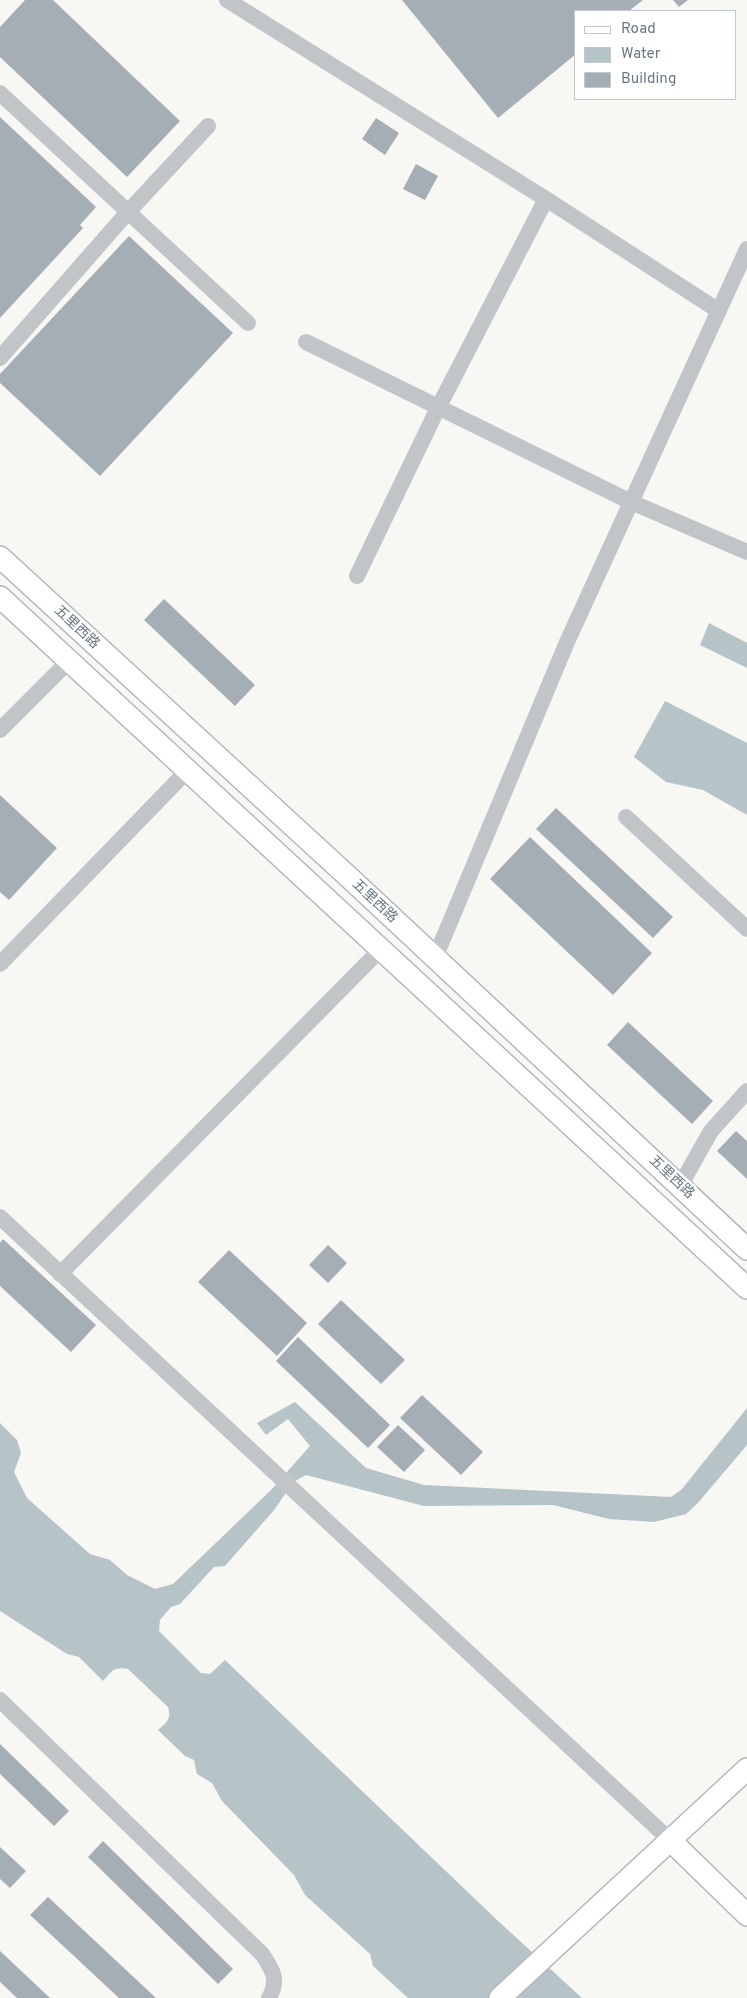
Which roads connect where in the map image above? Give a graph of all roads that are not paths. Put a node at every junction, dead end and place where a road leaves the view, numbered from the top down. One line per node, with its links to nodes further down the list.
1 (227, 0): 4 (street)
2 (0, 93): 5 (street)
3 (208, 126): 5 (street)
4 (546, 199): 7 (street); 11 (street)
5 (128, 212): 8 (street); 10 (street)
6 (747, 249): 7 (street)
7 (719, 311): 12 (street)
8 (248, 323)
9 (306, 342): 11 (street)
10 (0, 358)
11 (438, 408): 12 (street); 15 (street)
12 (631, 502): 13 (street); 23 (street)
13 (747, 552)
14 (0, 557): 23 (main road, 五里西路)
15 (357, 576)
16 (0, 597): 17 (main road, 五里西路)
17 (69, 661): 18 (street); 19 (main road, 五里西路)
18 (0, 730)
19 (188, 770): 22 (main road, 五里西路); 24 (street)
20 (626, 817): 21 (street)
21 (747, 930)
22 (381, 949): 29 (street); 30 (main road, 五里西路)
23 (435, 958): 26 (main road, 五里西路)
24 (0, 964)
25 (747, 1091): 26 (street)
26 (680, 1186): 28 (main road, 五里西路)
27 (0, 1217): 29 (street)
28 (747, 1248)
29 (60, 1274): 33 (street)
30 (747, 1288)
31 (0, 1700): 35 (street)
32 (747, 1768): 33 (main road)
33 (670, 1840): 34 (main road); 36 (main road)
34 (747, 1915)
35 (269, 1998)
36 (500, 1998)

